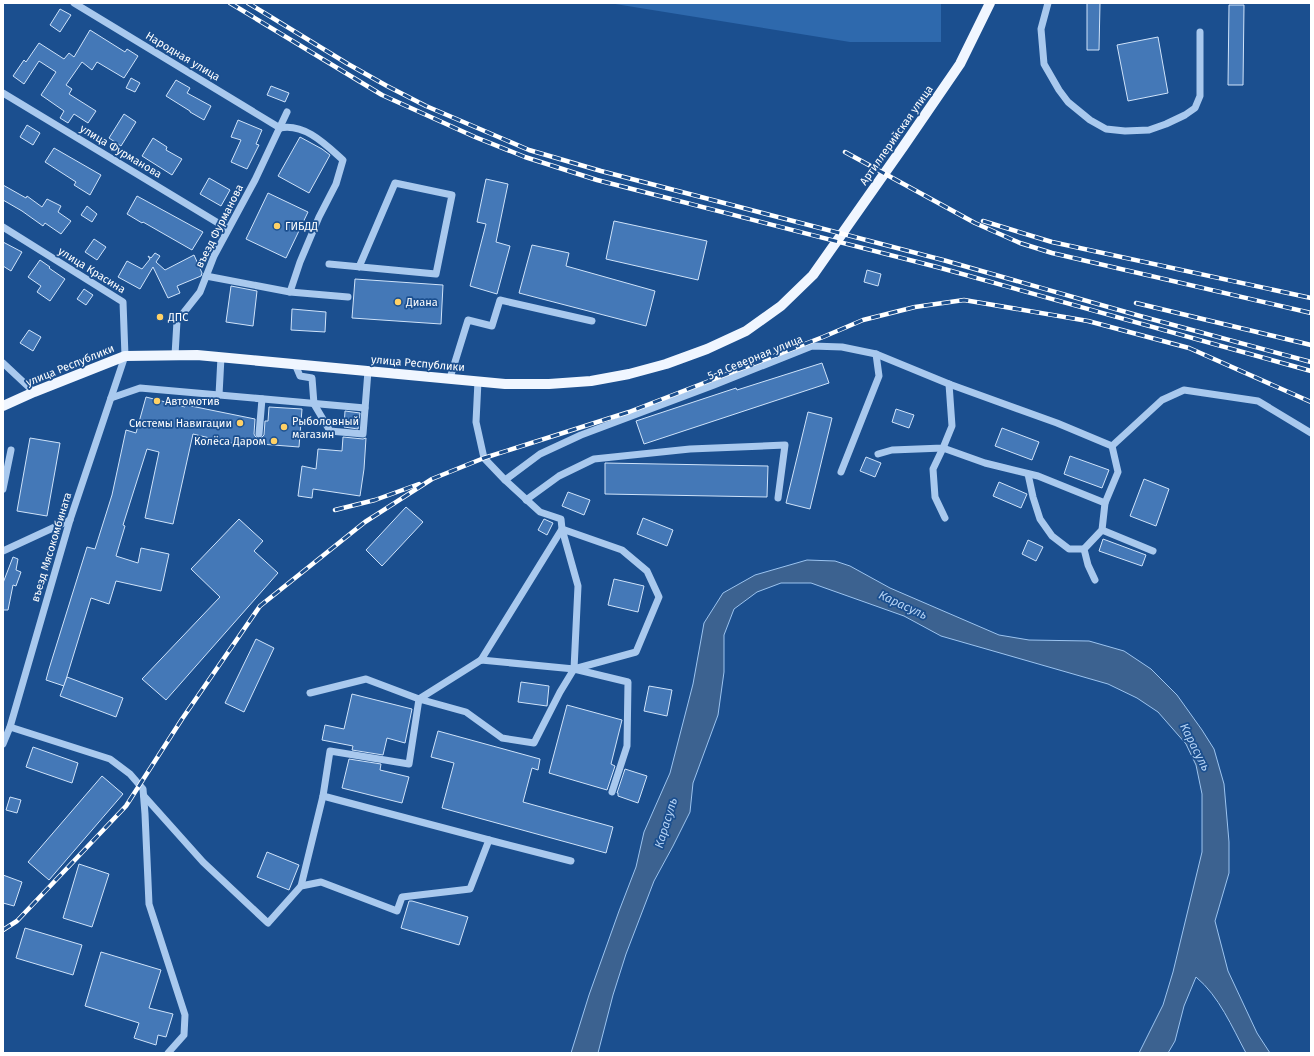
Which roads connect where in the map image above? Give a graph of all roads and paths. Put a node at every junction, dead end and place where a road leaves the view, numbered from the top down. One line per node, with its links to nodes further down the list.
1 (74, 3): 7 (street, Народная улица)
2 (990, 3): 12 (main road, Артиллерийская улица)
3 (1048, 3): 4 (street)
4 (1200, 32)
5 (3, 92): 9 (street, улица Фурманова)
6 (288, 112): 7 (street, въезд Фурманова)
7 (280, 128): 9 (street, въезд Фурманова); 14 (street)
8 (3, 227): 19 (street, улица Красина)
9 (228, 229): 13 (street, въезд Фурманова)
10 (329, 264): 11 (street)
11 (359, 267): 11 (street)
12 (813, 275): 25 (main road, улица Республики)
13 (206, 276): 14 (street); 18 (street, въезд Фурманова)
14 (290, 292): 15 (street)
15 (348, 297)
16 (592, 320): 24 (street)
17 (876, 354): 26 (street, 5-я Северная улица); 40 (street); 42 (street, 5-я Северная улица)
18 (175, 355): 19 (main road, улица Республики); 20 (main road, улица Республики)
19 (125, 356): 27 (main road, улица Республики); 29 (street, въезд Мясокомбината)
20 (221, 357): 22 (main road, улица Республики); 28 (street)
21 (3, 363): 27 (street)
22 (295, 364): 23 (main road, улица Республики); 31 (street)
23 (368, 371): 24 (main road, улица Республики); 33 (street)
24 (450, 378): 25 (main road, улица Республики)
25 (478, 381): 42 (street)
26 (949, 384): 36 (street, 5-я Северная улица); 37 (street)
27 (34, 392): 32 (main road, улица Республики)
28 (219, 394): 29 (street); 30 (street)
29 (111, 398): 48 (street, въезд Мясокомбината)
30 (262, 399): 31 (street); 35 (street)
31 (314, 404): 33 (street); 33 (street)
32 (3, 406)
33 (365, 408)
34 (1311, 433): 36 (street)
35 (259, 434)
36 (1112, 446): 46 (street)
37 (943, 448): 39 (street); 41 (street); 47 (street)
38 (11, 450): 43 (street)
39 (878, 454)
40 (841, 472)
41 (1028, 474): 46 (street); 51 (street)
42 (505, 480): 45 (street)
43 (3, 489)
44 (778, 498): 45 (street)
45 (526, 500): 49 (street)
46 (1105, 503): 50 (street)
47 (945, 518)
48 (70, 520): 53 (street); 59 (street, въезд Мясокомбината)
49 (562, 529): 55 (street); 56 (street); 56 (street)
50 (1102, 530): 51 (street); 52 (street)
51 (1084, 549): 54 (street)
52 (1152, 550)
53 (3, 551)
54 (1095, 580)
55 (481, 660): 56 (street); 58 (street)
56 (574, 670): 58 (street); 61 (street)
57 (310, 693): 58 (street)
58 (419, 699): 63 (street)
59 (10, 727): 60 (street, въезд Мясокомбината); 62 (street)
60 (3, 744)
61 (612, 792)
62 (144, 796): 66 (street); 67 (street)
63 (323, 796): 64 (street); 66 (street)
64 (489, 840): 65 (street); 66 (street)
65 (571, 861)
66 (302, 886)
67 (168, 1053)

